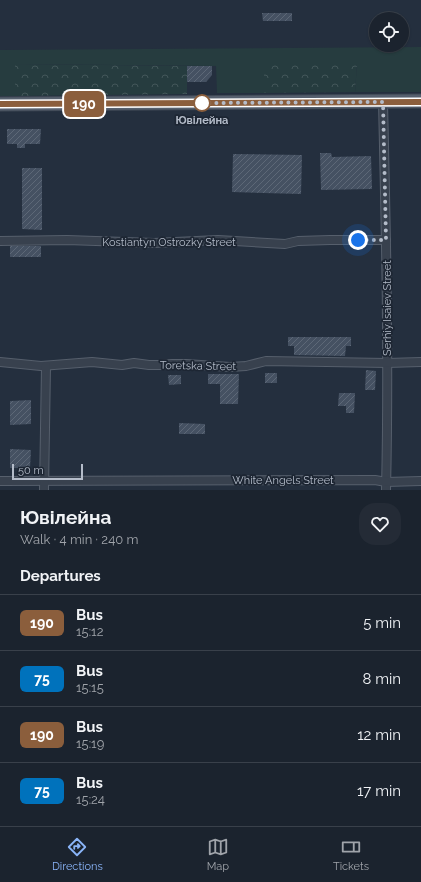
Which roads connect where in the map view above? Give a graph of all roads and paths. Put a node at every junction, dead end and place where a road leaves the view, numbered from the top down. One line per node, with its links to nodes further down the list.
1 (383, 102): 2 (main road); 3 (main road); 4 (street, Serhiy Isaiev Street)
2 (421, 102)
3 (0, 104)
4 (386, 240): 5 (street, Kostiantyn Ostrozky Street); 8 (street, Serhiy Isaiev Street)
5 (0, 241)
6 (0, 362): 9 (street, Toretska Street)
7 (421, 362): 8 (street, Toretska Street)
8 (387, 363): 9 (street, Toretska Street); 13 (street, Serhiy Isaiev Street)
9 (46, 366): 11 (street)
10 (0, 481): 11 (street, White Angels Street)
11 (44, 481): 13 (street, White Angels Street); 14 (street)
12 (421, 481): 13 (street, White Angels Street)
13 (386, 486)
14 (44, 490)

